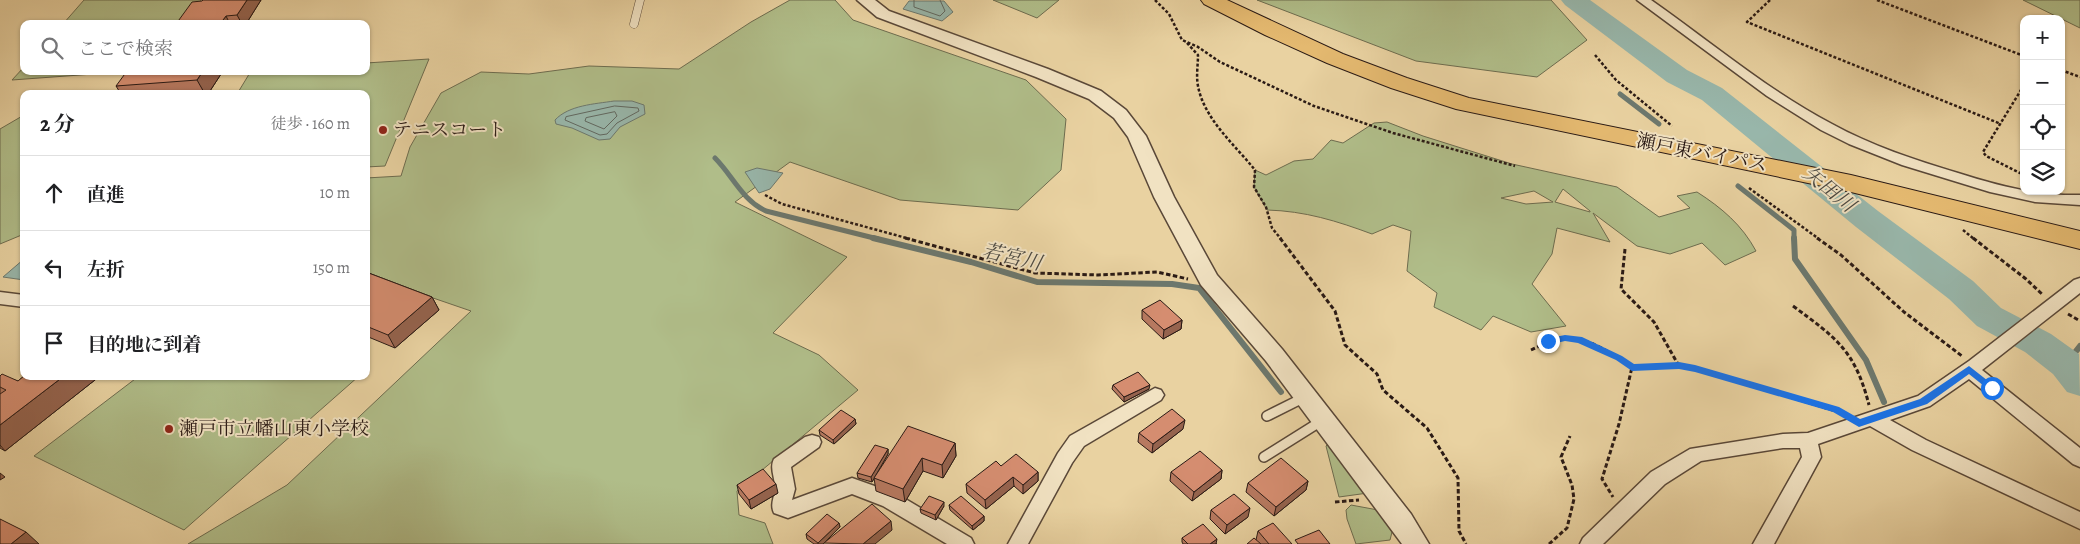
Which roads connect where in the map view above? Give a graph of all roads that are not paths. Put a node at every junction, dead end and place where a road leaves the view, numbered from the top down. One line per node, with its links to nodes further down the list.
1 (640, 0): 6 (lane)
2 (865, 0): 15 (street)
3 (1211, 0): 7 (highway, 瀬戸東バイパス)
4 (1240, 0): 7 (highway, 瀬戸東バイパス)
5 (1643, 0): 8 (street)
6 (634, 24)
7 (1498, 111): 9 (highway, 瀬戸東バイパス)
8 (2080, 200)
9 (2080, 240)
10 (2080, 284): 13 (street)
11 (0, 298): 12 (street)
12 (20, 300)
13 (1972, 367): 18 (street); 22 (street)
14 (1155, 395): 26 (street)
15 (1305, 396): 16 (lane); 17 (street)
16 (1267, 416)
17 (1324, 420): 21 (lane); 27 (street)
18 (1866, 421): 19 (street); 23 (street)
19 (1808, 440): 24 (street); 28 (street)
20 (812, 442): 25 (street)
21 (1264, 457)
22 (2080, 459)
23 (2080, 520)
24 (1594, 543)
25 (964, 544)
26 (1018, 544)
27 (1416, 544)
28 (1763, 544)

